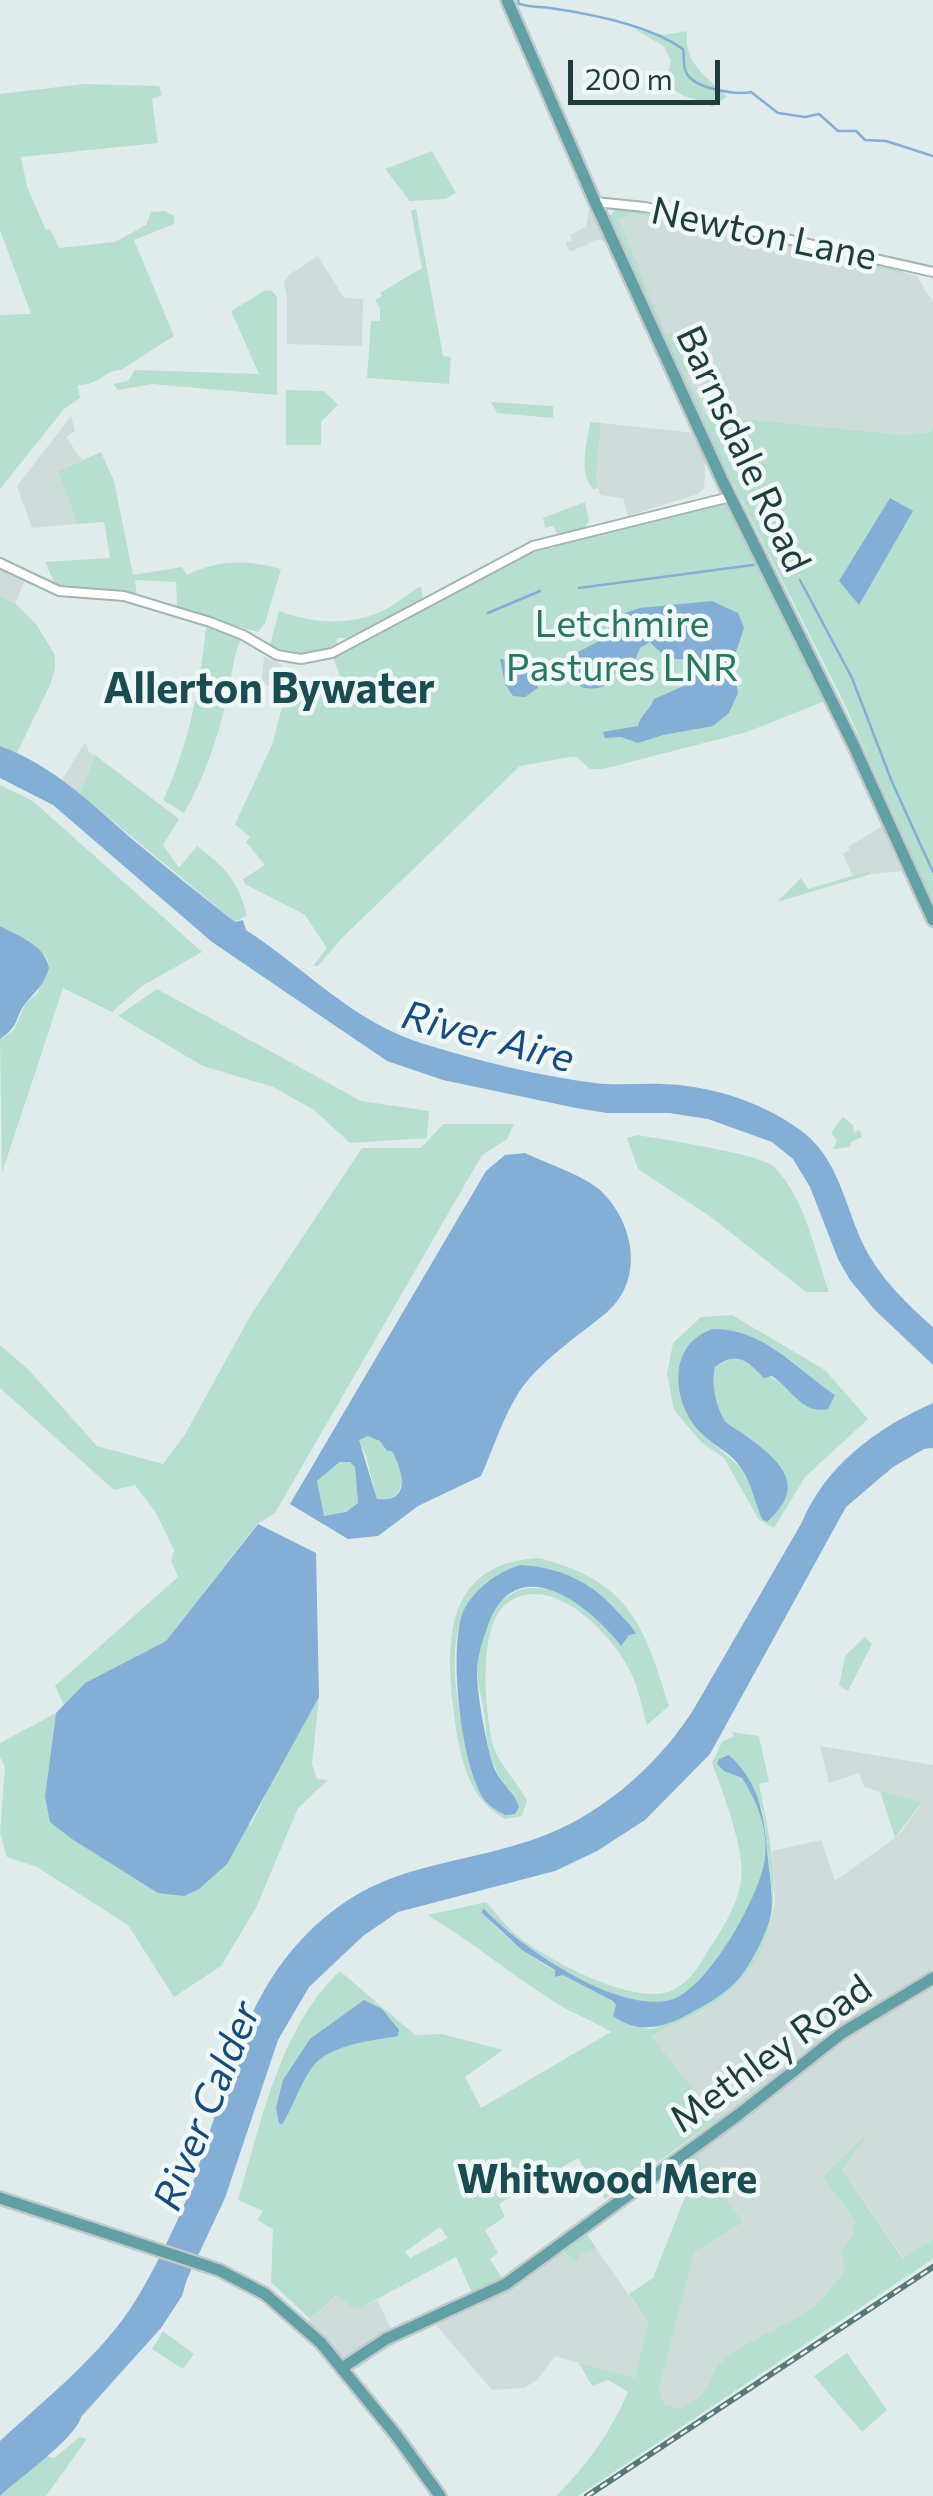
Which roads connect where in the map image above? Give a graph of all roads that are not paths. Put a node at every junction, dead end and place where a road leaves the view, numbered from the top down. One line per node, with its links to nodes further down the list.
1 (507, 0): 2 (main road, Barnsdale Road)
2 (595, 202): 3 (street, Newton Lane); 4 (main road, Barnsdale Road)
3 (933, 272)
4 (730, 497): 5 (street); 6 (main road, Barnsdale Road)
5 (0, 563)
6 (933, 920)
7 (933, 1978): 9 (main road, Methley Road)
8 (0, 2198): 9 (main road)
9 (342, 2368): 10 (main road)
10 (440, 2496)

